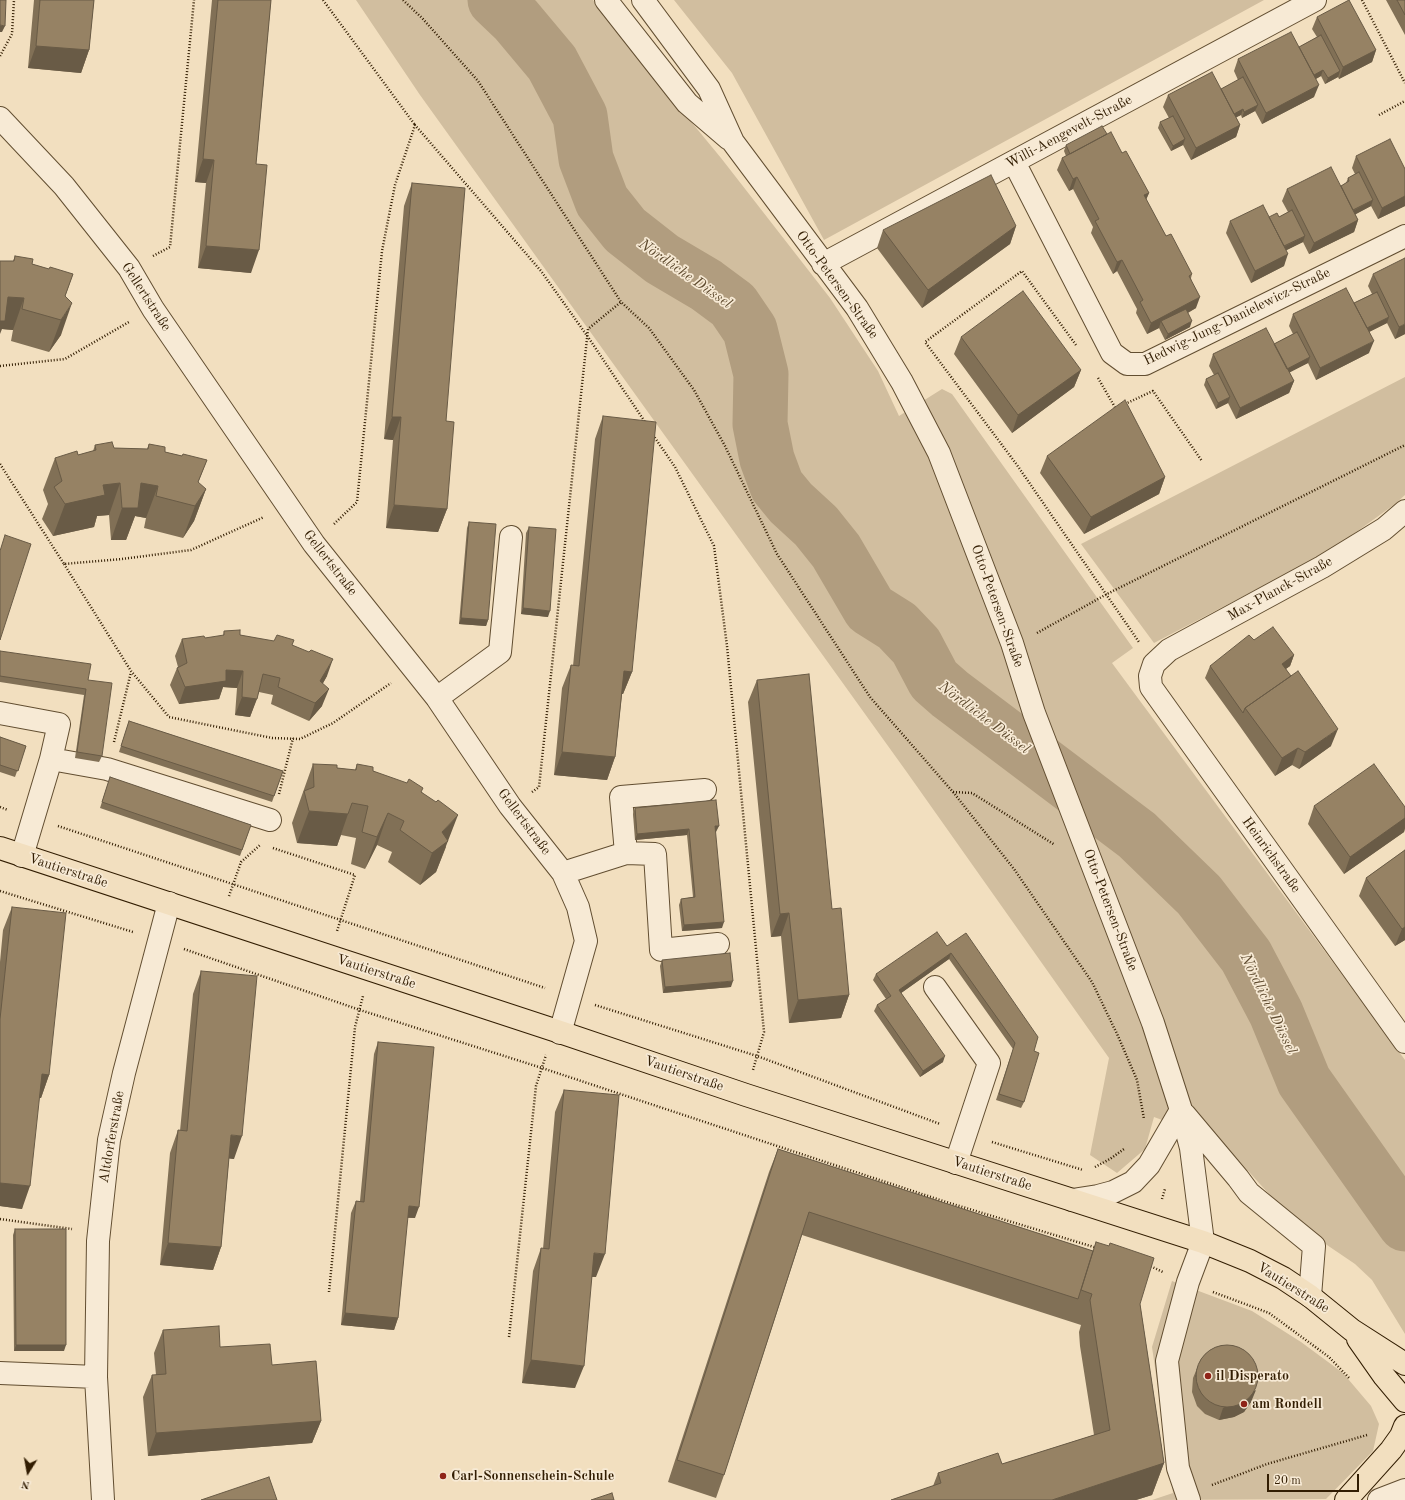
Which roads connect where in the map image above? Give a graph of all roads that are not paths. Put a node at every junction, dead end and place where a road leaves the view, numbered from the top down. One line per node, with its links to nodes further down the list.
1 (606, 0): 5 (street, Otto-Petersen-Straße)
2 (643, 0): 5 (street, Otto-Petersen-Straße)
3 (1315, 0): 6 (street, Willi-Aengevelt-Straße)
4 (0, 118): 12 (street, Gellertstraße)
5 (733, 142): 8 (street, Otto-Petersen-Straße)
6 (1014, 162): 7 (street, Hedwig-Jung-Danielewicz-Straße); 8 (street, Willi-Aengevelt-Straße)
7 (1405, 236)
8 (823, 264): 26 (street, Otto-Petersen-Straße)
9 (1405, 511): 11 (street, Max-Planck-Straße)
10 (511, 537): 12 (street)
11 (1154, 664): 25 (street, Heinrichstraße)
12 (437, 698): 20 (street, Gellertstraße)
13 (0, 713): 14 (street)
14 (51, 758): 16 (street); 19 (street)
15 (706, 790): 18 (street)
16 (270, 820)
17 (0, 848): 19 (main road, Vautierstraße)
18 (626, 853): 20 (street); 22 (street)
19 (22, 856): 21 (main road, Vautierstraße)
20 (564, 873): 24 (street, Gellertstraße)
21 (169, 903): 24 (main road, Vautierstraße); 34 (street, Altdorferstraße)
22 (718, 944)
23 (935, 987): 27 (street)
24 (557, 1031): 27 (main road, Vautierstraße)
25 (1405, 1042)
26 (1181, 1110): 28 (street); 29 (street, Otto-Petersen-Straße); 30 (street, Otto-Petersen-Straße)
27 (956, 1163): 28 (main road, Vautierstraße)
28 (1072, 1200): 29 (main road, Vautierstraße)
29 (1203, 1242): 30 (main road, Vautierstraße); 38 (street)
30 (1310, 1296): 31 (main road, Vautierstraße)
31 (1352, 1330): 32 (main road); 35 (main road)
32 (1405, 1364)
33 (0, 1374): 34 (street)
34 (96, 1377): 39 (street, Altdorferstraße)
35 (1404, 1403)
36 (1405, 1426): 40 (main road)
37 (1405, 1490): 41 (street)
38 (1188, 1498)
39 (103, 1500)
40 (1346, 1500)
41 (1379, 1500)

